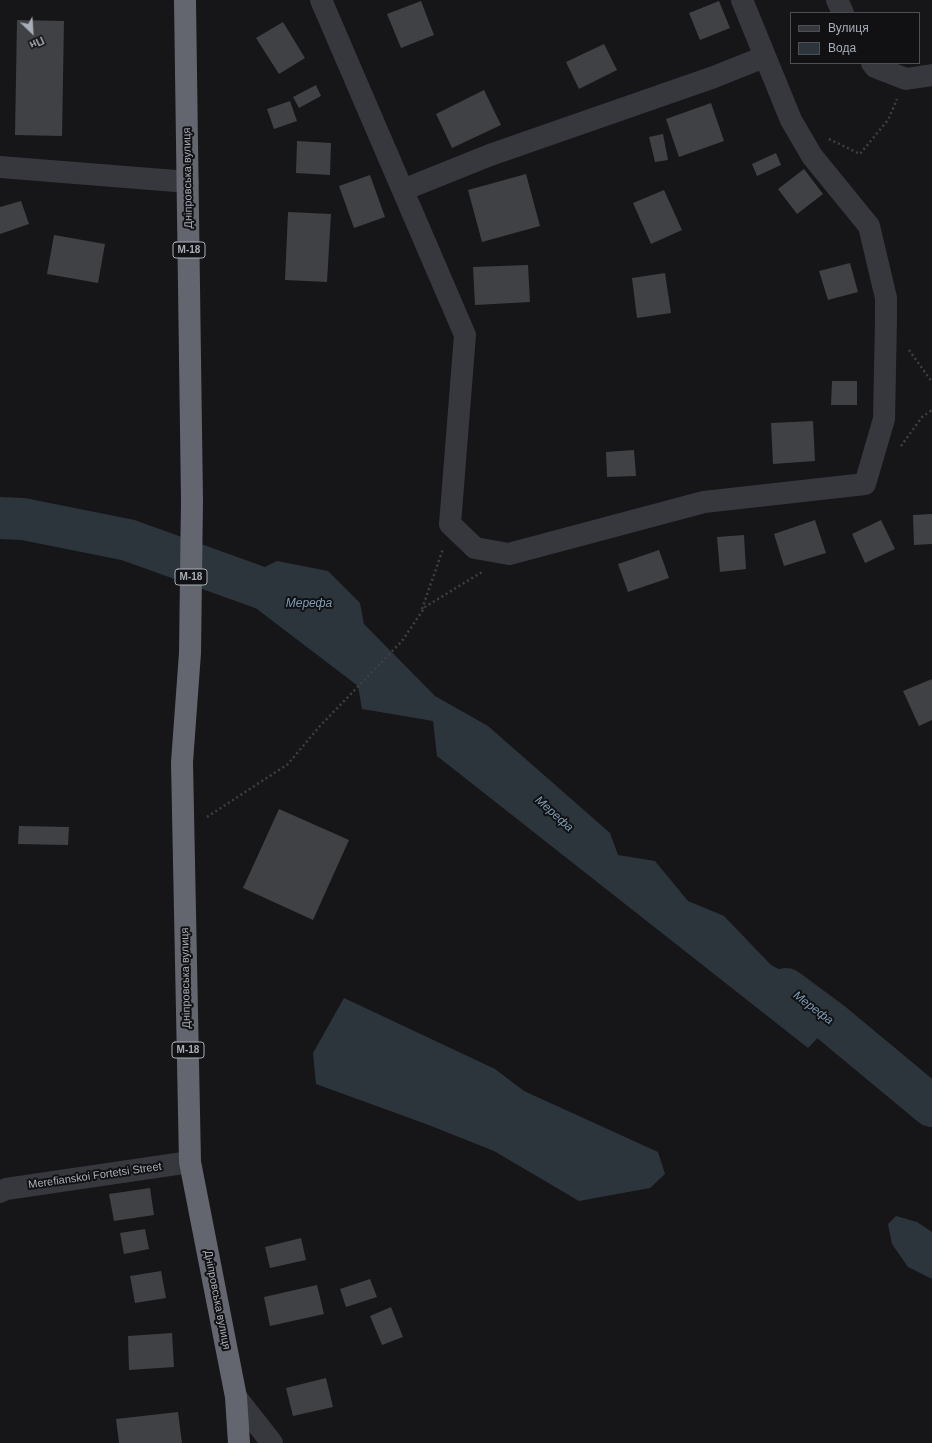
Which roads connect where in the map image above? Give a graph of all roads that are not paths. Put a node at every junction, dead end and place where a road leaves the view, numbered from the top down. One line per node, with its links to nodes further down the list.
1 (185, 0): 10 (highway, Дніпровська вулиця / М-18)
2 (321, 0): 11 (street)
3 (742, 0): 6 (street)
4 (837, 0): 5 (street)
5 (843, 12)
6 (764, 57): 11 (street); 11 (street)
7 (873, 64): 8 (street)
8 (932, 74)
9 (0, 167): 10 (street)
10 (188, 182): 12 (highway, Дніпровська вулиця / М-18)
11 (403, 190)
12 (190, 1162): 13 (street, Merefianskoi Fortetsi Street); 14 (highway, Дніпровська вулиця / М-18)
13 (0, 1192)
14 (236, 1397): 15 (highway, Дніпровська вулиця / М-18); 16 (street)
15 (240, 1443)
16 (272, 1443)

